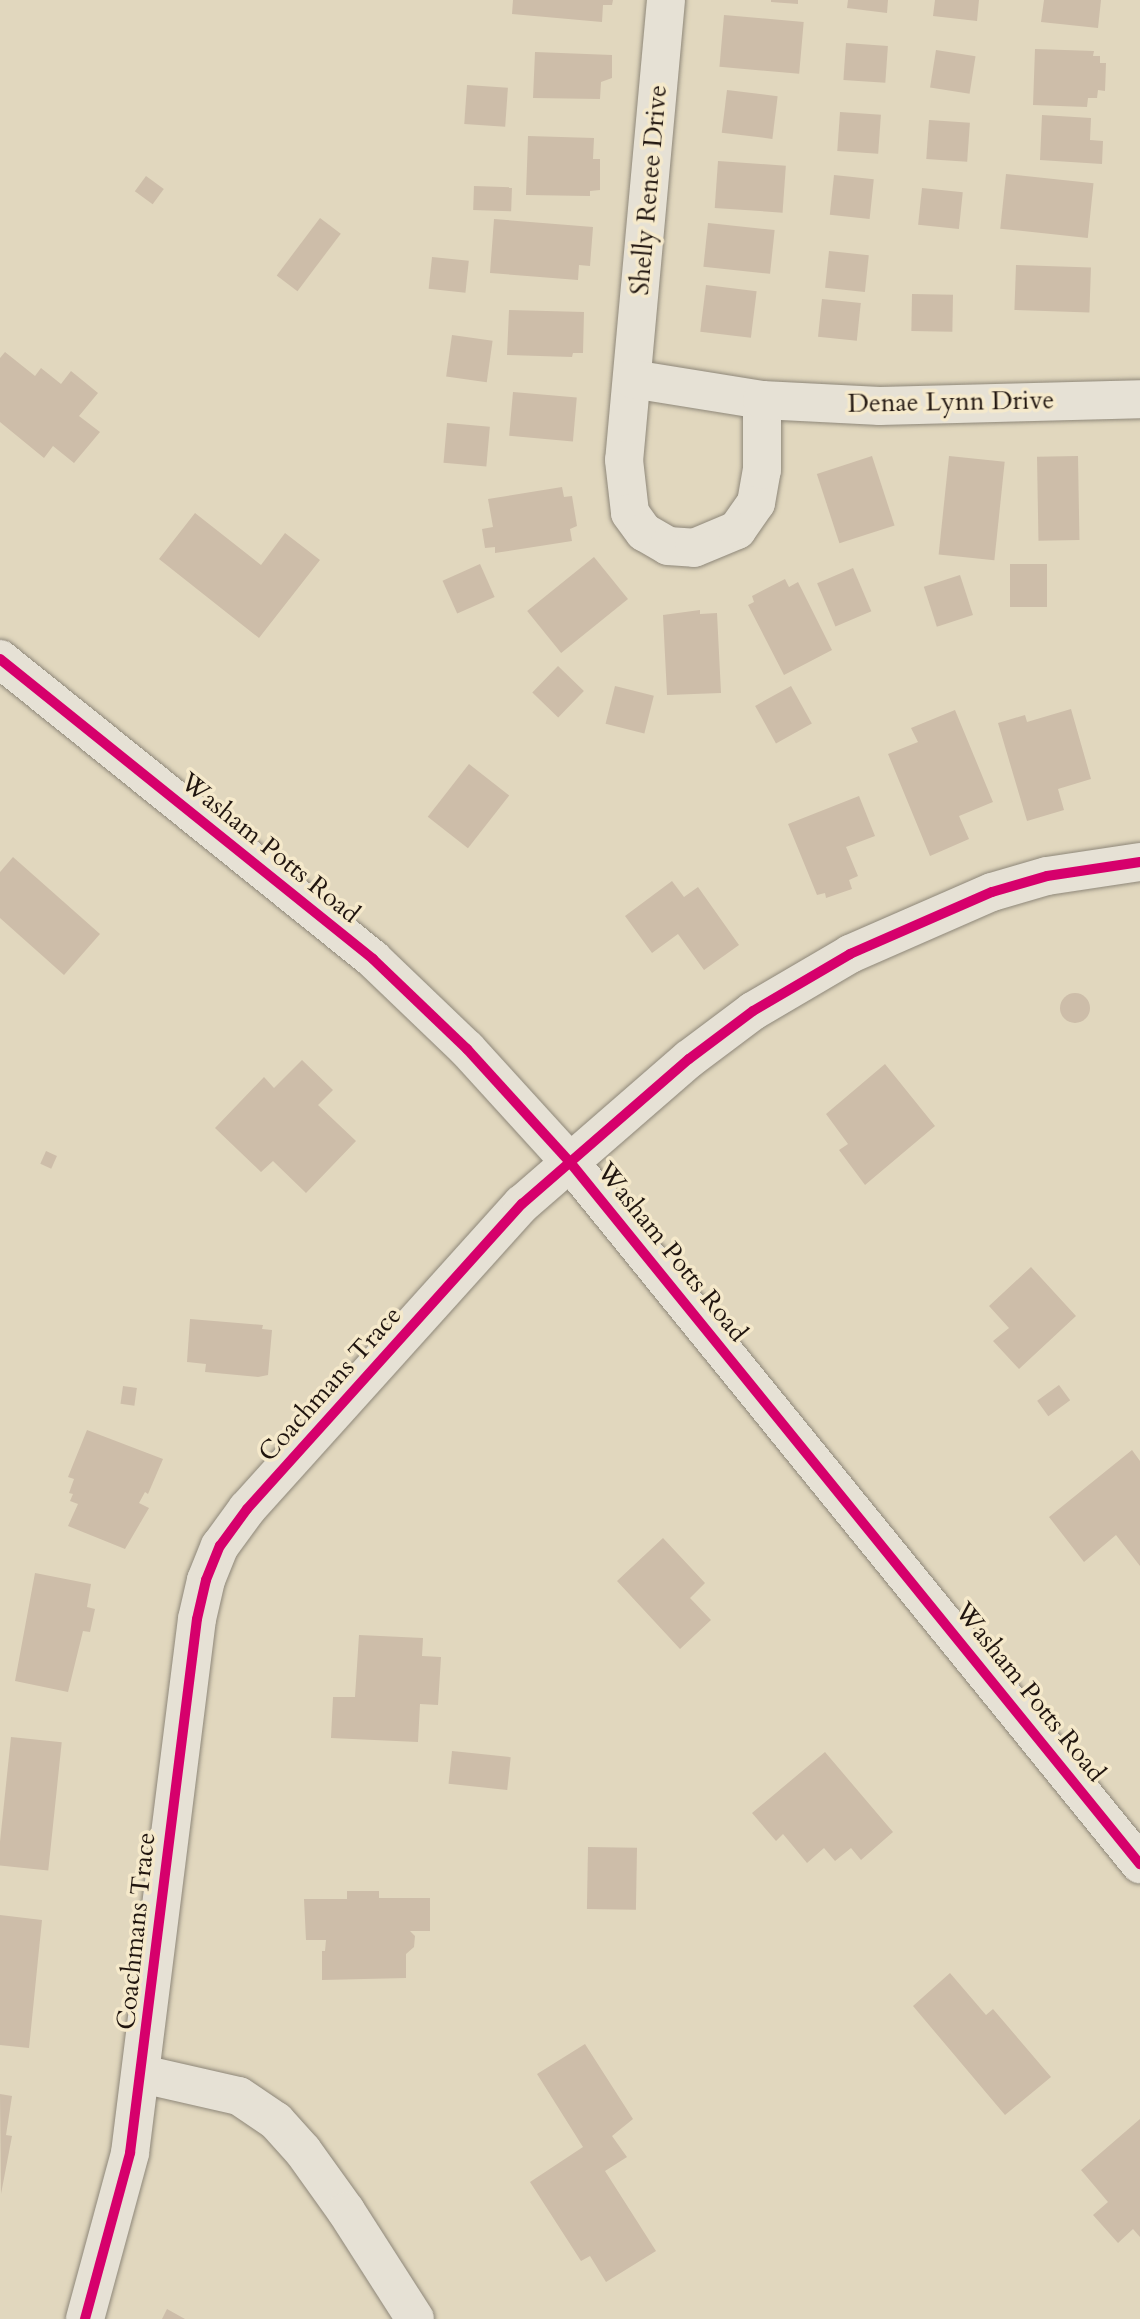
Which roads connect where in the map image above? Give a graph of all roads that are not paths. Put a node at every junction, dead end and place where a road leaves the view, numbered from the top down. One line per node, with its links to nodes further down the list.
1 (666, 0): 2 (street, Shelly Renee Drive)
2 (632, 379): 4 (street, Denae Lynn Drive); 4 (street)
3 (1140, 399): 4 (street, Denae Lynn Drive)
4 (762, 400)
5 (0, 659): 7 (street, Washam Potts Road)
6 (1140, 862): 7 (street, Coachmans Trace)
7 (569, 1161): 8 (street, Washam Potts Road); 9 (street, Coachmans Trace)
8 (1140, 1864)
9 (142, 2074): 10 (street, Coachmans Trace); 11 (street)
10 (85, 2319)
11 (415, 2319)

